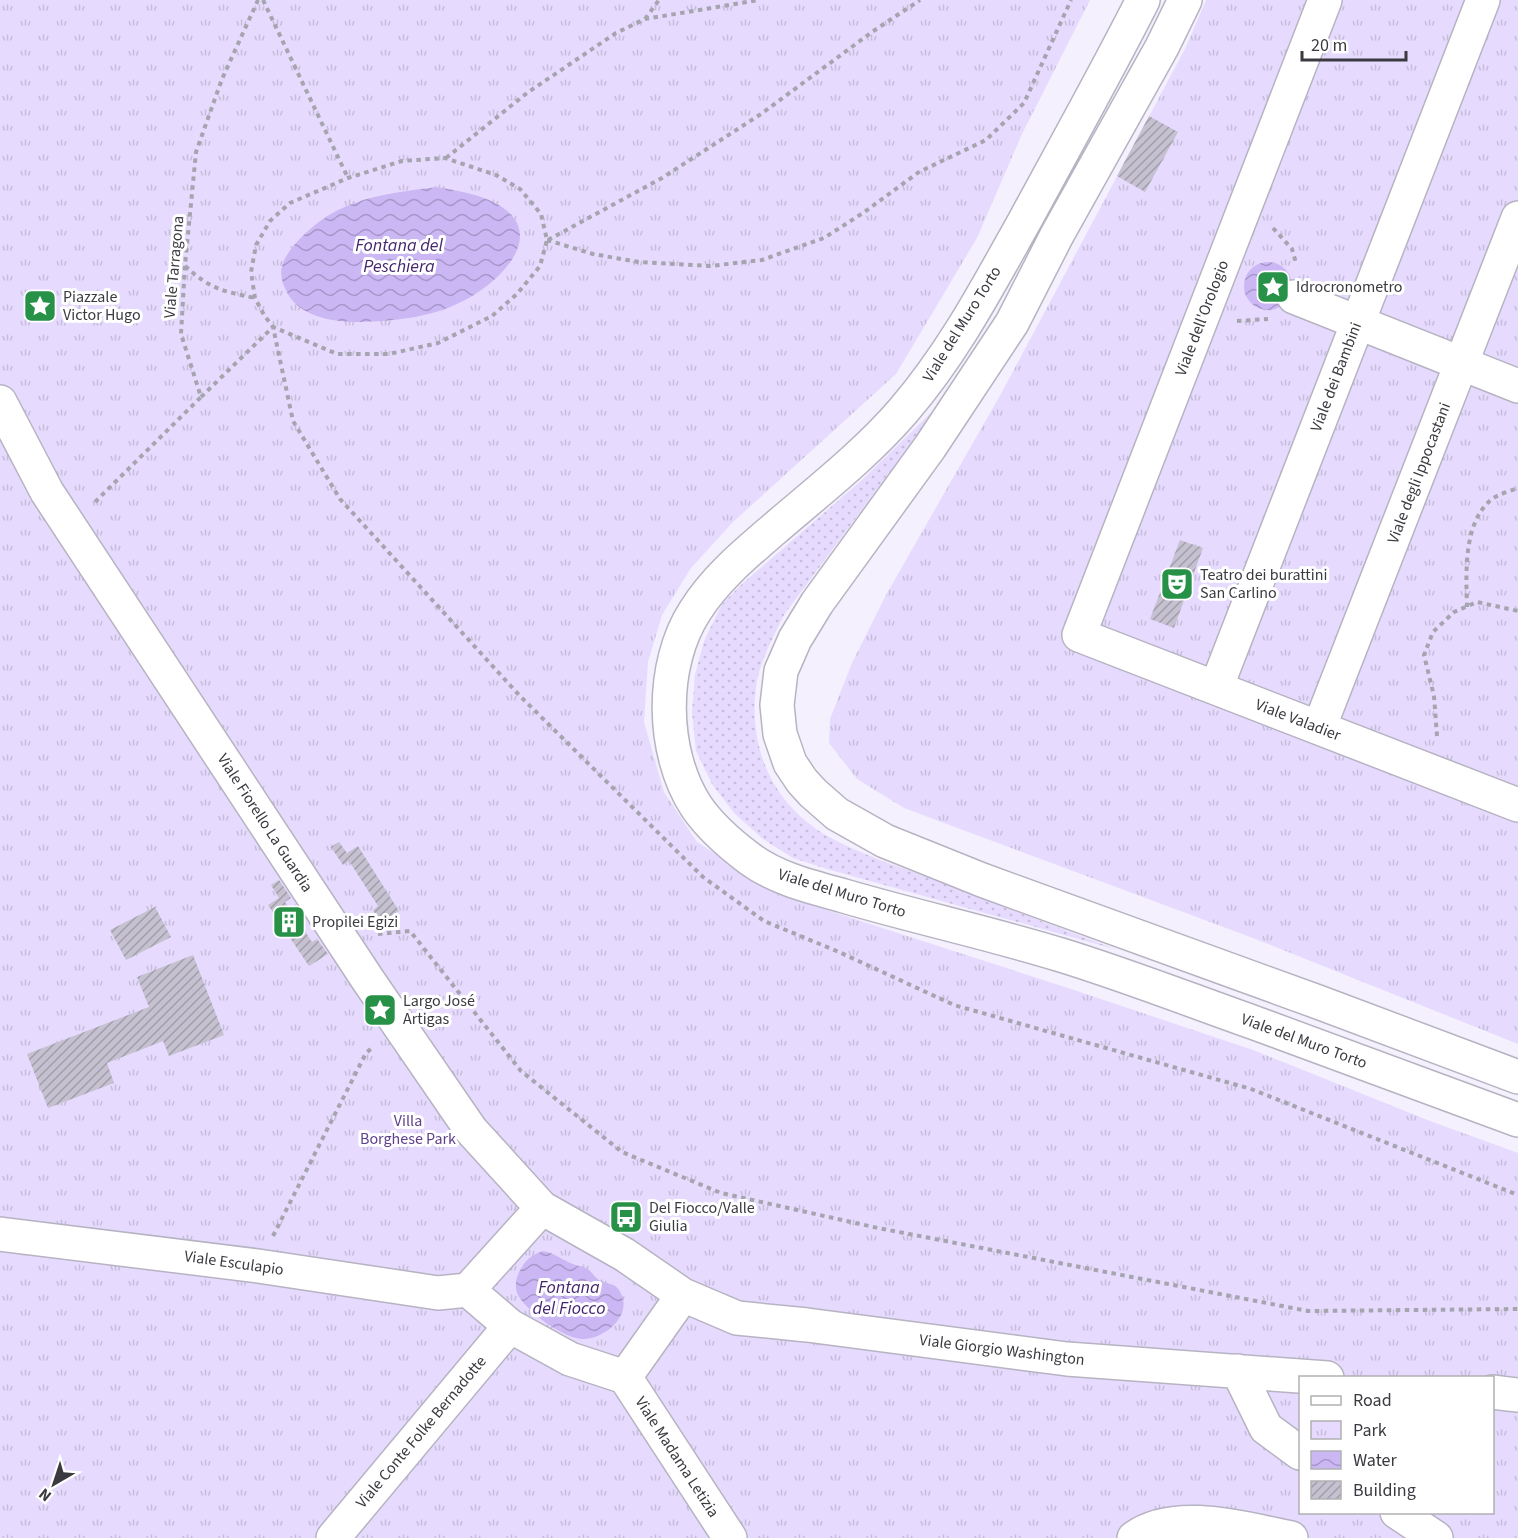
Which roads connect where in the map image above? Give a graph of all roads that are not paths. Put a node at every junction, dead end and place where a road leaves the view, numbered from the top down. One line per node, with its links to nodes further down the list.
1 (1143, 0): 16 (main road, Viale del Muro Torto)
2 (1185, 0): 15 (main road)
3 (1325, 0): 11 (main road, Viale dell'Orologio)
4 (1484, 0): 7 (main road, Viale dei Bambini)
5 (1518, 218): 8 (main road, Viale degli Ippocastani)
6 (1294, 297): 7 (main road)
7 (1358, 322): 8 (main road); 12 (main road, Viale dei Bambini)
8 (1461, 363): 9 (main road); 13 (main road, Viale degli Ippocastani)
9 (1518, 386)
10 (0, 402): 17 (main road, Viale Fiorello La Guardia)
11 (1079, 635): 12 (main road, Viale Valadier)
12 (1216, 688): 13 (main road, Viale Valadier)
13 (1319, 728): 14 (main road, Viale Valadier)
14 (1518, 805)
15 (1518, 1077)
16 (1518, 1119)
17 (542, 1208): 19 (main road); 20 (main road, Viale Fiorello La Guardia)
18 (0, 1234): 19 (main road, Viale Esculapio)
19 (468, 1290): 21 (main road)
20 (683, 1296): 22 (main road, Viale Giorgio Washington); 24 (main road)
21 (510, 1326): 24 (main road); 29 (main road, Viale Conte Folke Bernadotte)
22 (1238, 1371): 23 (main road, Viale Giorgio Washington); 27 (main road)
23 (1312, 1376)
24 (625, 1377): 30 (main road, Viale Madama Letizia)
25 (1494, 1392): 26 (main road)
26 (1518, 1395)
27 (1299, 1452)
28 (1400, 1514): 33 (main road)
29 (333, 1538)
30 (730, 1538)
31 (1134, 1538): 32 (main road)
32 (1291, 1538)
33 (1436, 1538)

